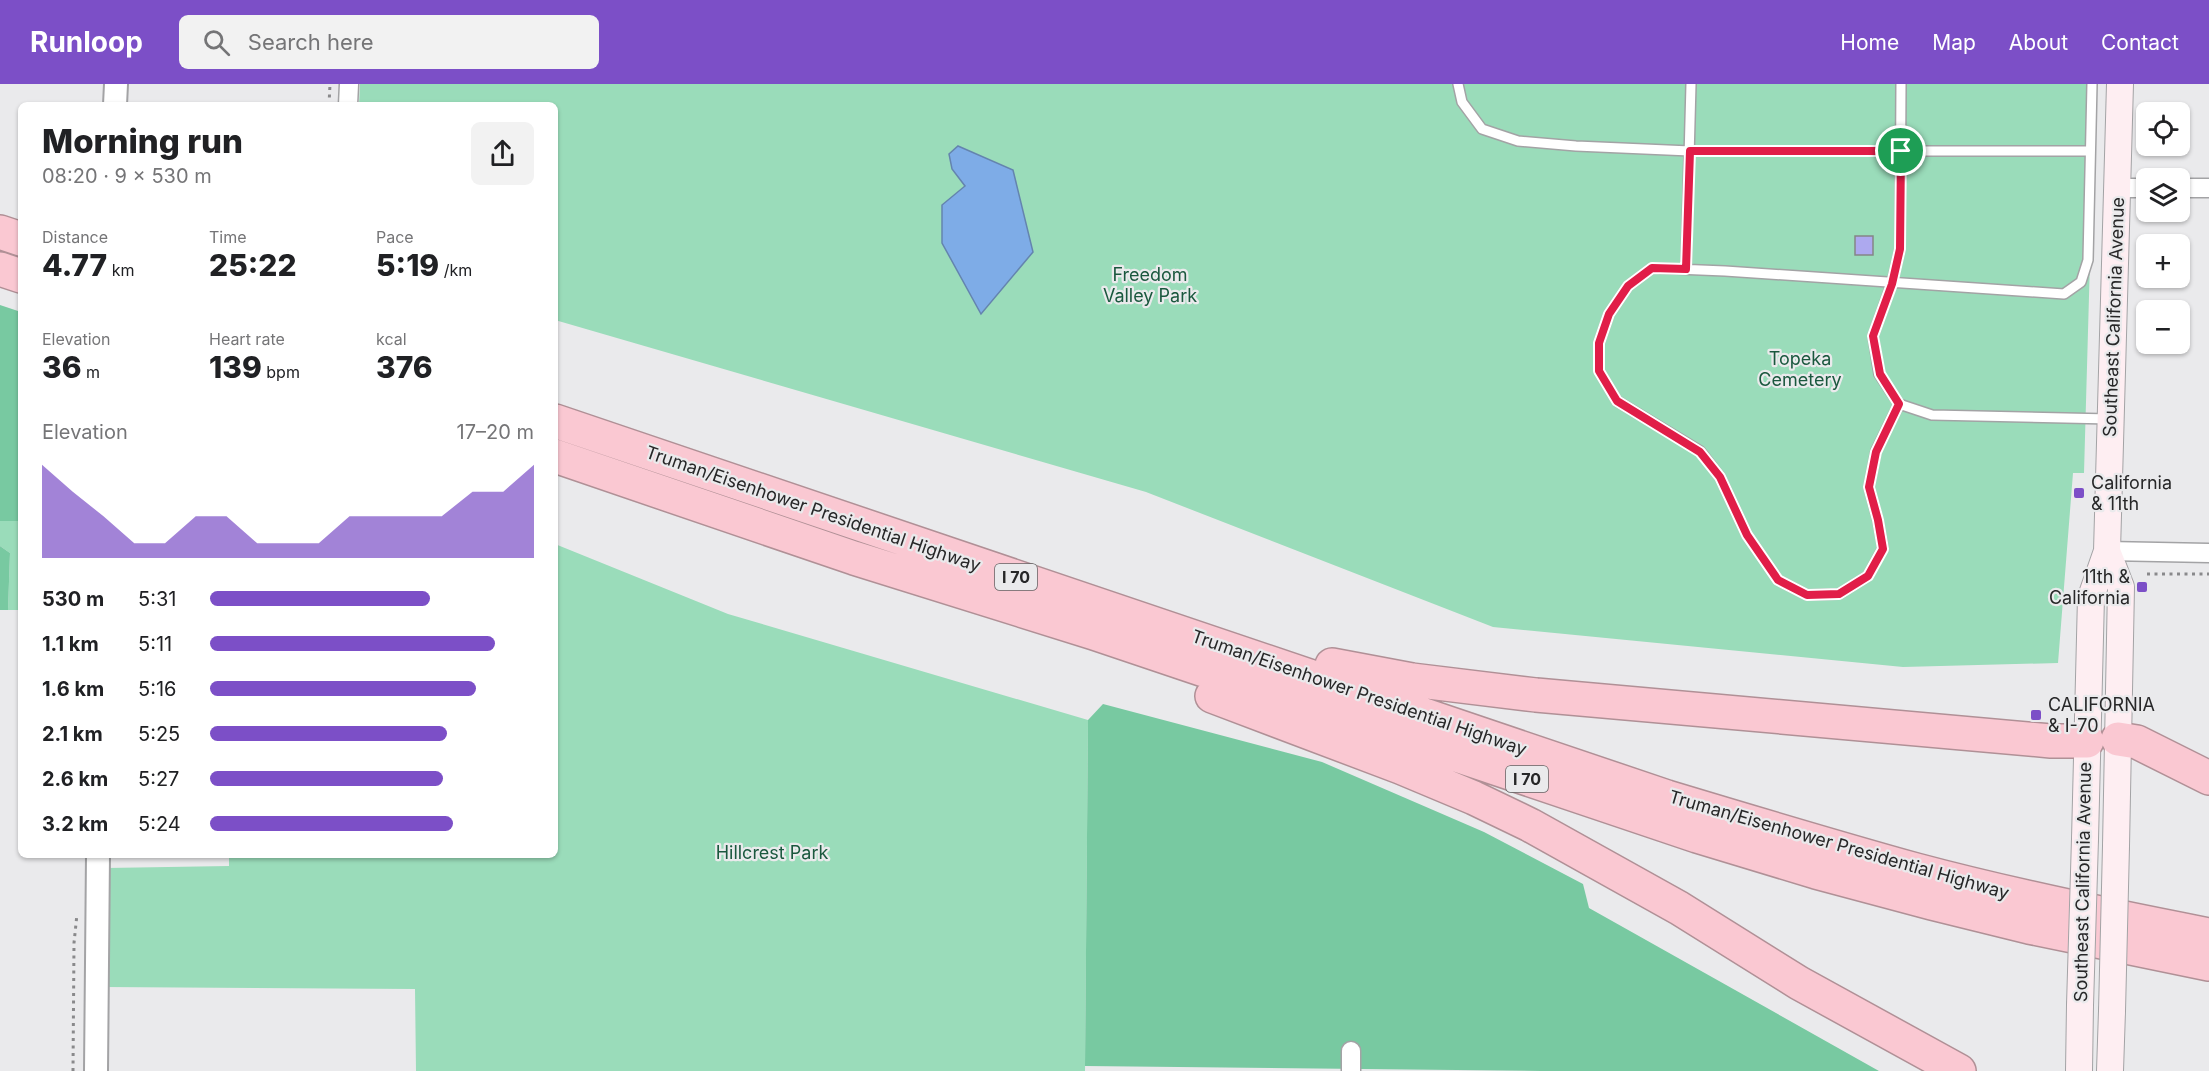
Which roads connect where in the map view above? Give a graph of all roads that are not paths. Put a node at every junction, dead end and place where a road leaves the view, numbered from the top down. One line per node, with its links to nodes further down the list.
1 (116, 84): 8 (street)
2 (349, 84): 9 (street)
3 (1458, 84): 10 (lane)
4 (1691, 84): 10 (lane)
5 (1901, 84): 11 (lane)
6 (2092, 84): 12 (lane)
7 (2120, 84): 13 (main road, Southeast California Avenue)
8 (115, 102)
9 (348, 102)
10 (1690, 151): 11 (lane); 20 (lane)
11 (1901, 151): 12 (lane); 22 (lane)
12 (2090, 151): 22 (lane)
13 (2117, 188): 14 (street); 24 (main road, Southeast California Avenue)
14 (2136, 188)
15 (2190, 188): 16 (street)
16 (2209, 188)
17 (0, 232): 18 (highway)
18 (18, 238)
19 (0, 269): 21 (highway)
20 (1686, 269): 22 (lane); 23 (lane)
21 (18, 275)
22 (1892, 284): 23 (lane)
23 (1899, 404): 24 (lane)
24 (2111, 419): 27 (main road, Southeast California Avenue)
25 (558, 422): 30 (highway, Truman/Eisenhower Presidential Highway / I 70)
26 (558, 457): 29 (highway, Truman/Eisenhower Presidential Highway / I 70)
27 (2107, 551): 28 (street); 31 (main road, Southeast California Avenue)
28 (2209, 553)
29 (855, 558): 35 (highway, Truman/Eisenhower Presidential Highway / I 70); 39 (highway)
30 (1256, 658): 31 (highway); 34 (highway, Truman/Eisenhower Presidential Highway / I 70)
31 (2103, 740): 32 (highway); 40 (main road, Southeast California Avenue, bridge); 41 (main road, Southeast California Avenue, bridge)
32 (2209, 778)
33 (98, 858): 37 (street)
34 (2209, 935)
35 (2209, 964)
36 (1351, 1051): 38 (street)
37 (96, 1071)
38 (1351, 1071)
39 (1959, 1071)
40 (2079, 1071)
41 (2110, 1071)

